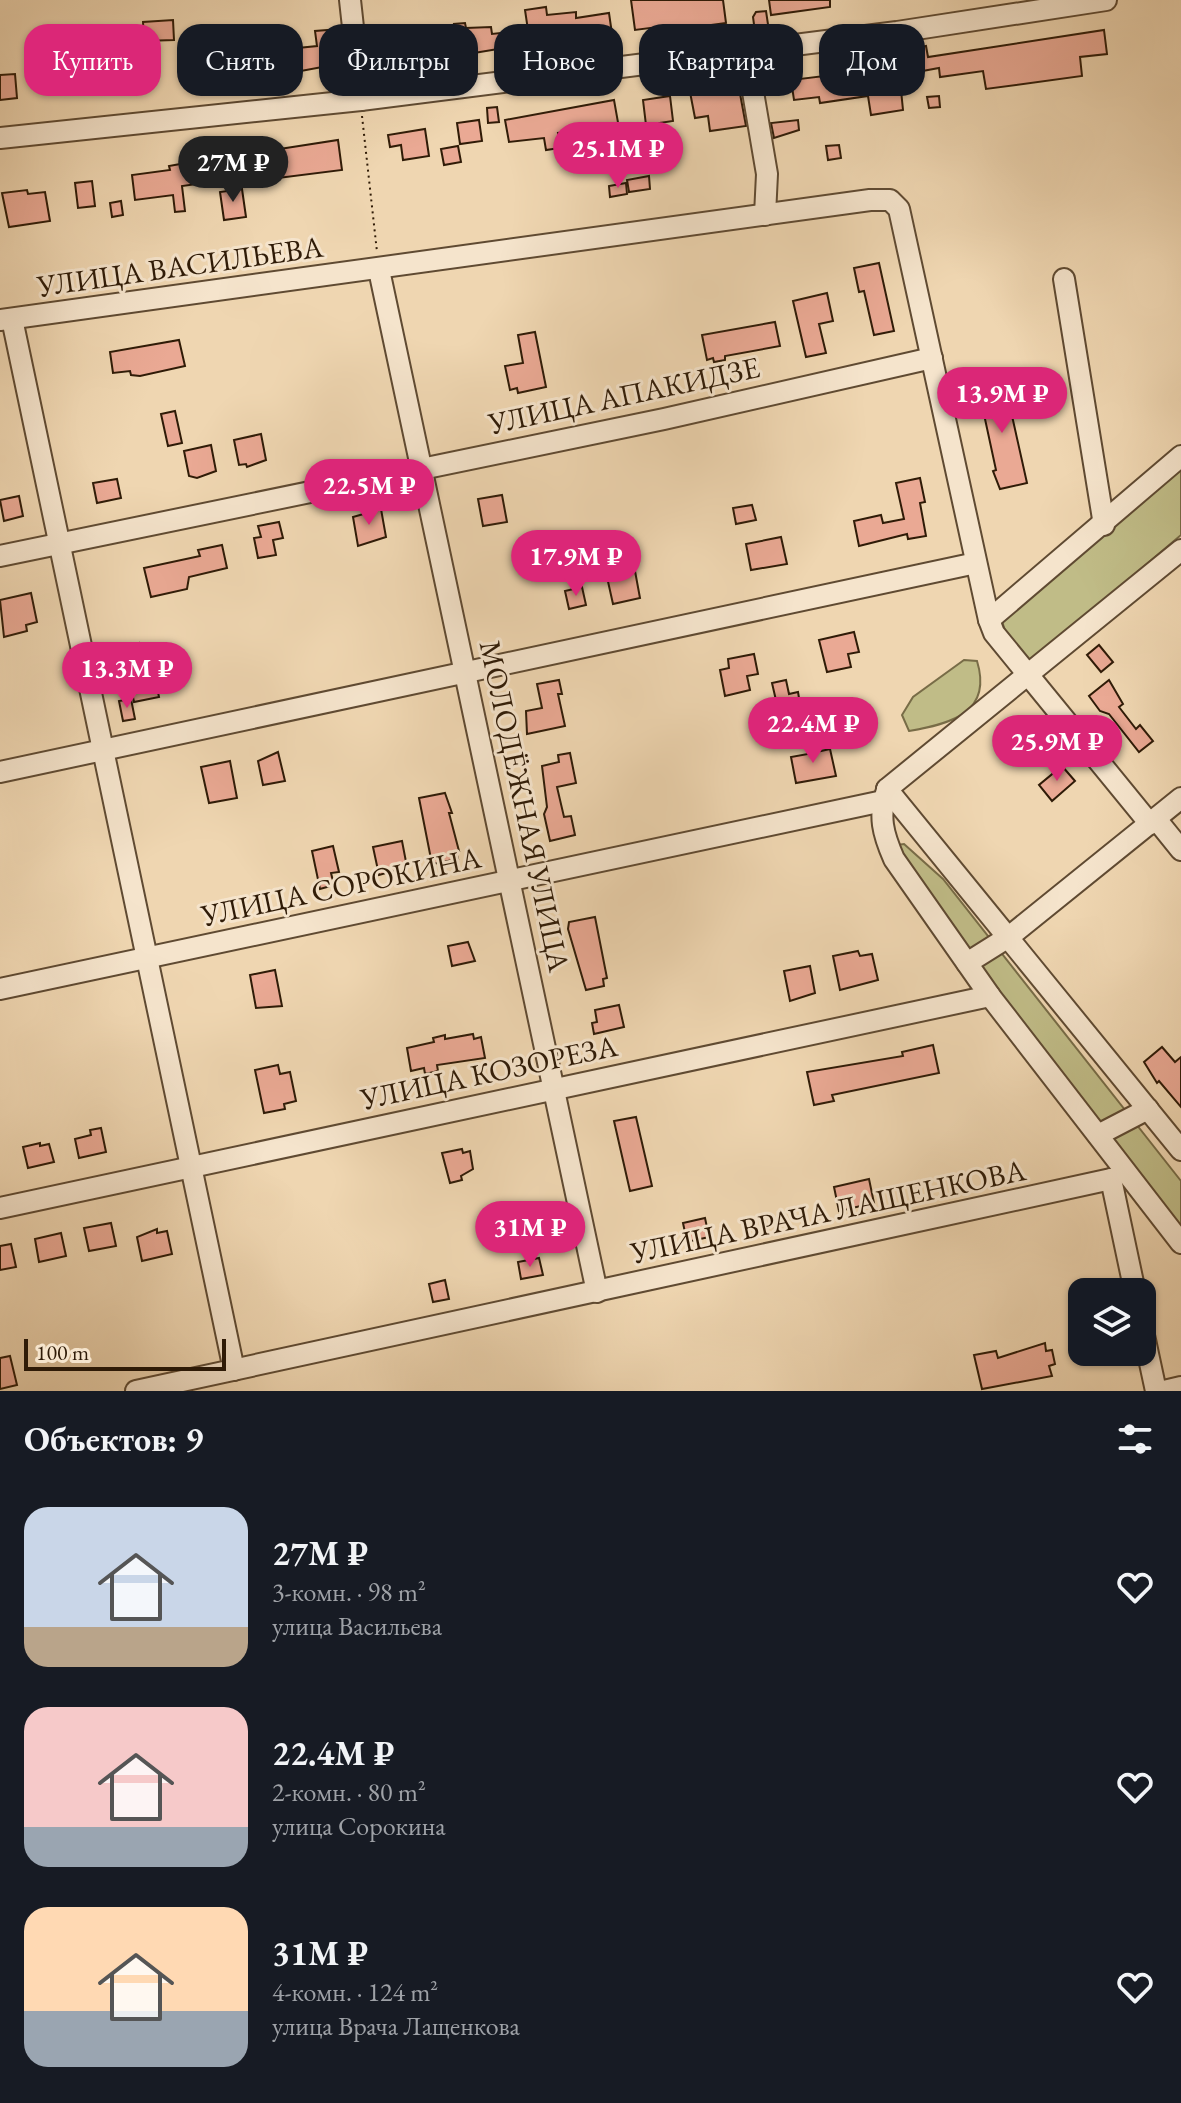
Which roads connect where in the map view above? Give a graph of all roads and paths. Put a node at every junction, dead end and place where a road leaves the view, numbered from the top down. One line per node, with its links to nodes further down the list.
1 (350, 0): 6 (street)
2 (1106, 0): 3 (street)
3 (803, 43)
4 (639, 65): 6 (street)
5 (754, 96): 8 (street)
6 (361, 100): 7 (street); 9 (path)
7 (0, 138)
8 (765, 215): 9 (street, УЛИЦА ВАСИЛЬЕВА); 12 (street, УЛИЦА ВАСИЛЬЕВА)
9 (374, 270): 11 (street, УЛИЦА ВАСИЛЬЕВА); 14 (street, МОЛОДЁЖНАЯ УЛИЦА)
10 (1064, 279): 15 (street)
11 (6, 320): 16 (street)
12 (932, 358): 14 (street, УЛИЦА АПАКИДЗЕ); 19 (street)
13 (1181, 456): 15 (street)
14 (422, 468): 16 (street, УЛИЦА АПАКИДЗЕ); 21 (street, МОЛОДЁЖНАЯ УЛИЦА)
15 (1104, 525): 20 (street)
16 (60, 543): 18 (street, УЛИЦА АПАКИДЗЕ); 23 (street)
17 (1181, 550): 22 (street)
18 (0, 556)
19 (976, 563): 20 (street); 21 (street)
20 (989, 620): 22 (street)
21 (465, 672): 23 (street); 29 (street, МОЛОДЁЖНАЯ УЛИЦА)
22 (1029, 676): 25 (street); 27 (street)
23 (104, 750): 24 (street); 31 (street)
24 (0, 772)
25 (885, 795): 29 (street, УЛИЦА СОРОКИНА); 30 (street); 32 (street)
26 (1181, 798): 27 (street)
27 (1153, 821): 28 (street); 30 (street)
28 (1181, 850)
29 (510, 880): 31 (street, УЛИЦА СОРОКИНА); 35 (street, МОЛОДЁЖНАЯ УЛИЦА)
30 (1010, 936): 32 (street); 36 (street)
31 (148, 958): 33 (street, УЛИЦА СОРОКИНА); 39 (street)
32 (967, 963): 34 (street)
33 (0, 989)
34 (990, 996): 35 (street, УЛИЦА КОЗОРЕЗА); 37 (street)
35 (554, 1089): 39 (street, УЛИЦА КОЗОРЕЗА); 44 (street, МОЛОДЁЖНАЯ УЛИЦА)
36 (1148, 1109): 37 (street); 38 (street)
37 (1098, 1135): 40 (street)
38 (1181, 1150)
39 (192, 1167): 41 (street, УЛИЦА КОЗОРЕЗА); 46 (street)
40 (1116, 1172): 42 (street); 43 (street); 44 (street, УЛИЦА ВРАЧА ЛАЩЕНКОВА)
41 (0, 1208)
42 (1181, 1243)
43 (1133, 1278)
44 (597, 1292): 46 (street, УЛИЦА ВРАЧА ЛАЩЕНКОВА)
45 (1151, 1366): 49 (street)
46 (234, 1370): 48 (street, УЛИЦА ВРАЧА ЛАЩЕНКОВА)
47 (1181, 1387): 50 (street)
48 (136, 1391)
49 (1156, 1391)
50 (1164, 1391)

